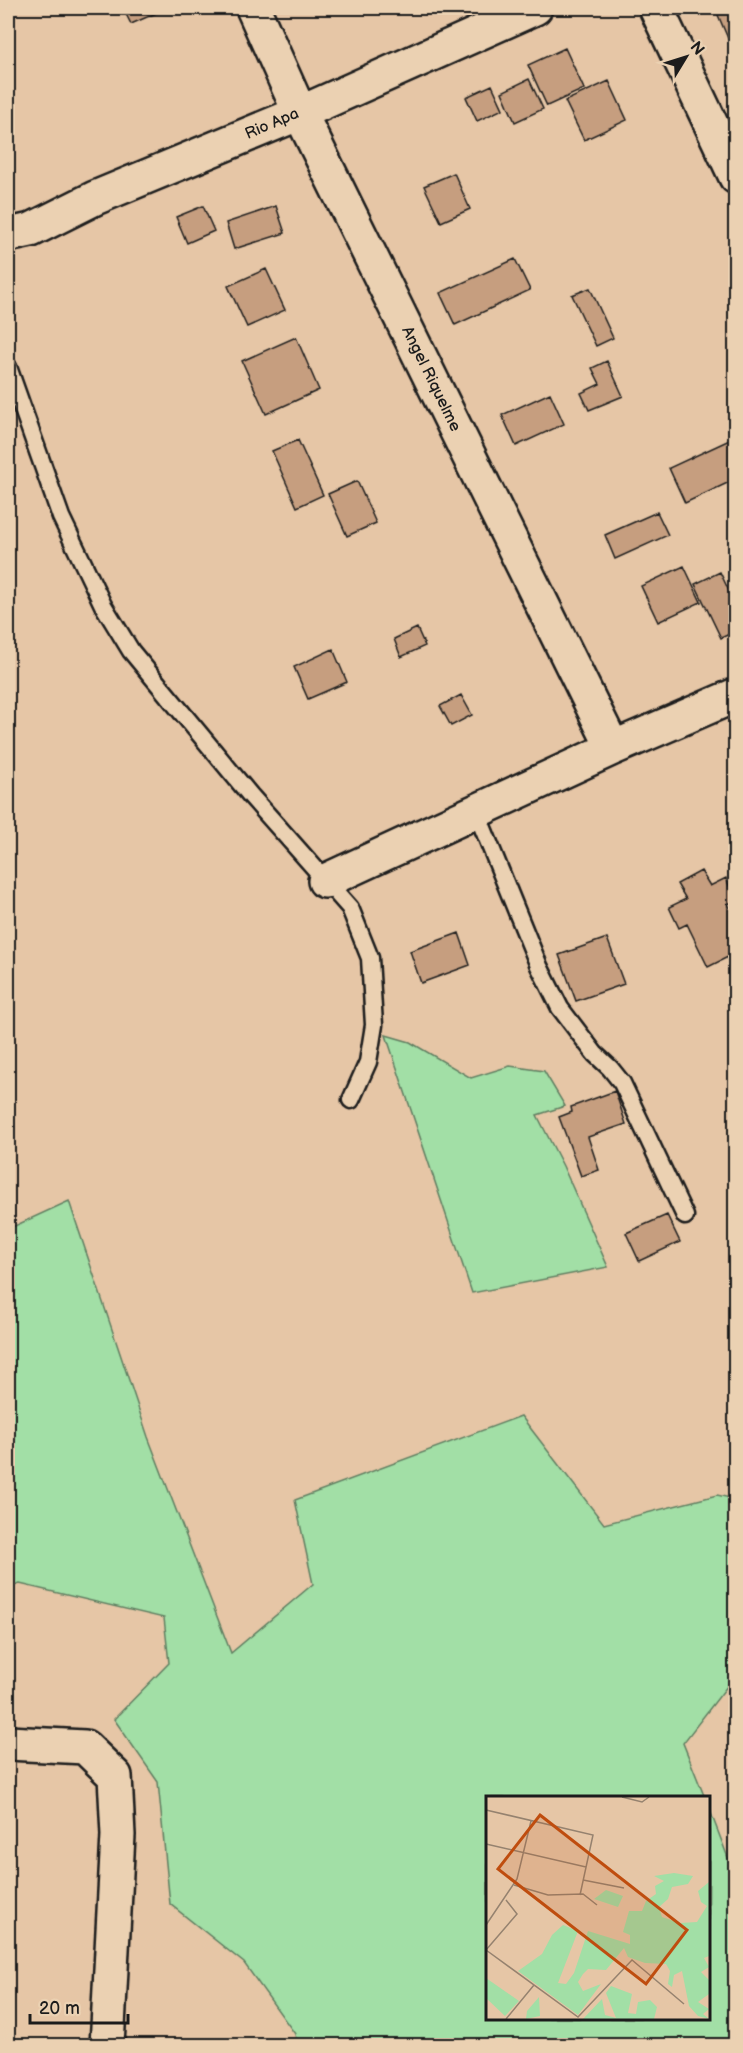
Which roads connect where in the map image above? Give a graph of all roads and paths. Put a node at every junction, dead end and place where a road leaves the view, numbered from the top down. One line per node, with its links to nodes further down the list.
1 (253, 8): 4 (street, Angel Riquelme)
2 (535, 8): 4 (street, Rio Apa)
3 (656, 8): 5 (street)
4 (300, 112): 6 (street, Rio Apa); 9 (street, Angel Riquelme)
5 (735, 177)
6 (8, 235)
7 (8, 367): 11 (lane)
8 (735, 695): 9 (street)
9 (613, 748): 10 (street)
10 (476, 811): 11 (street); 13 (lane)
11 (325, 881): 12 (lane)
12 (351, 1100)
13 (686, 1216)
14 (8, 1743): 15 (street)
15 (107, 2046)

